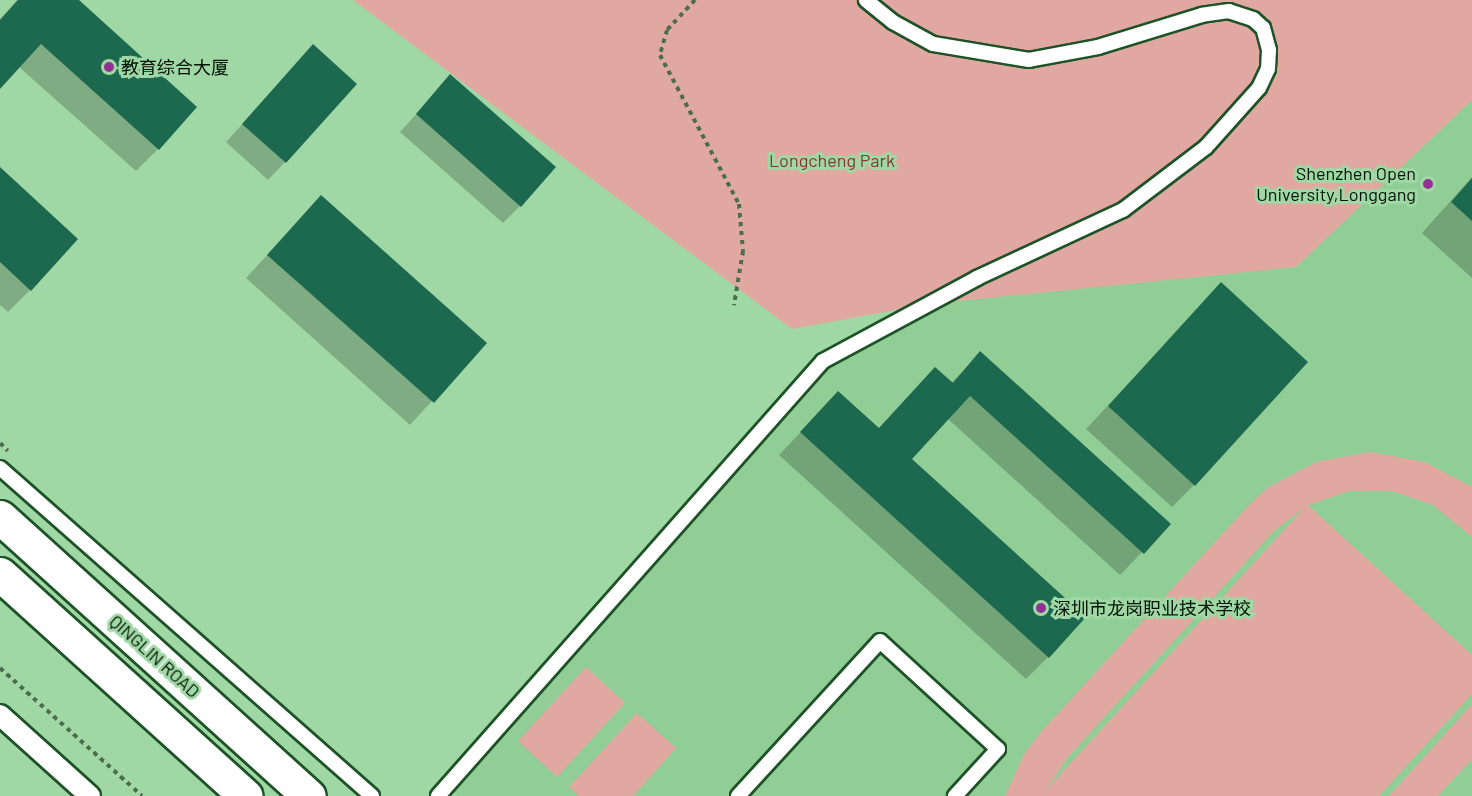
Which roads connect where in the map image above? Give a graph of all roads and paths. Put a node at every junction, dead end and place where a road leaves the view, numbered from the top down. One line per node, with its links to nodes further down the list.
1 (695, 0): 3 (path)
2 (866, 0): 14 (lane)
3 (734, 305)
4 (0, 468): 13 (lane)
5 (0, 516): 12 (main road, QINGLIN ROAD)
6 (0, 574): 11 (main road)
7 (0, 668): 10 (path)
8 (0, 715): 9 (street)
9 (90, 796)
10 (142, 796)
11 (246, 796)
12 (309, 796)
13 (372, 796)
14 (438, 796)
15 (738, 796): 16 (lane)
16 (955, 796)

